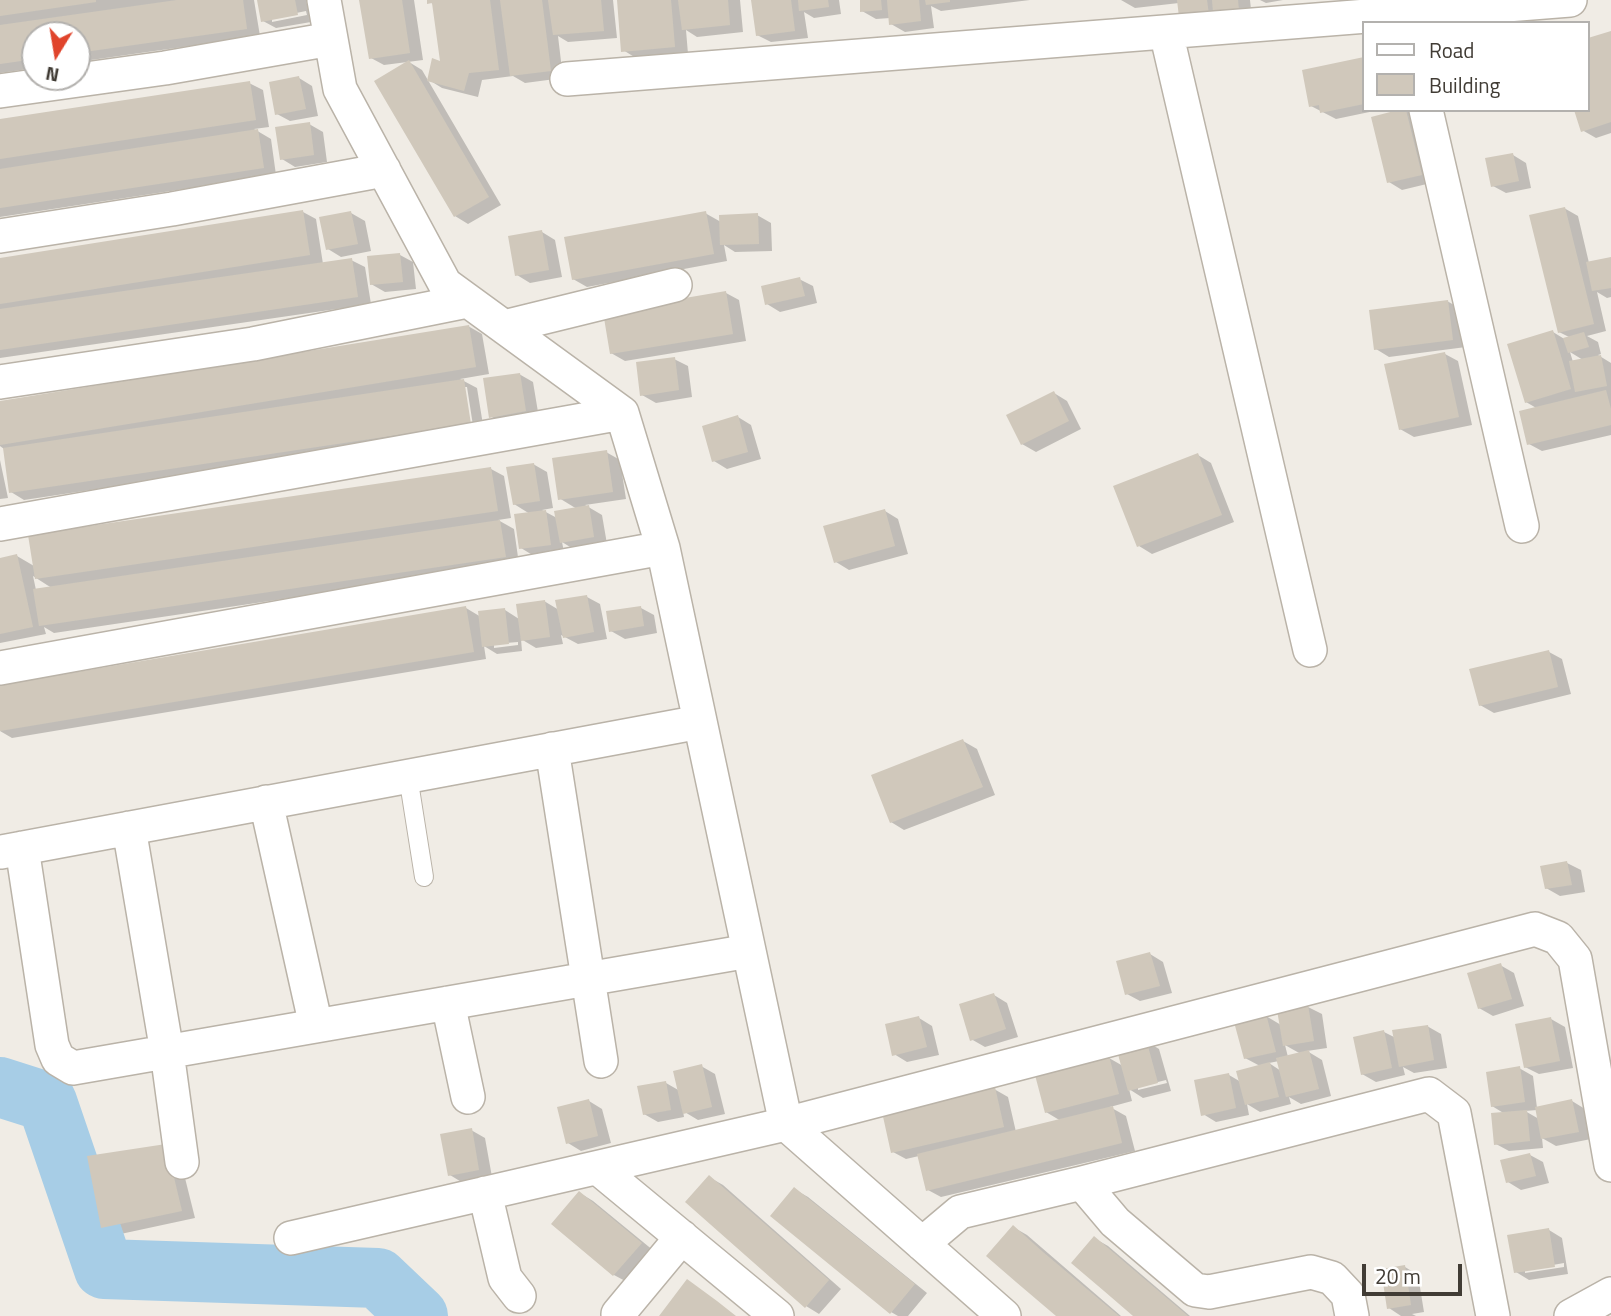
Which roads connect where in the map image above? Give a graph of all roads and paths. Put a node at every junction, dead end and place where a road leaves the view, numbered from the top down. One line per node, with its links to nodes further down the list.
1 (324, 0): 5 (street)
2 (1570, 0): 3 (street)
3 (1404, 18): 4 (street)
4 (1167, 32): 6 (street); 19 (street)
5 (331, 39): 7 (street); 9 (street)
6 (567, 79)
7 (0, 91)
8 (1426, 112): 17 (street)
9 (384, 170): 10 (street); 12 (street)
10 (0, 236)
11 (675, 285): 13 (street)
12 (467, 300): 13 (street); 14 (street)
13 (504, 327): 15 (street)
14 (0, 382)
15 (622, 413): 16 (street); 18 (street)
16 (0, 524)
17 (1522, 526)
18 (663, 548): 20 (street); 21 (street)
19 (1310, 650)
20 (0, 668)
21 (700, 722): 22 (street); 28 (street)
22 (552, 749): 23 (street); 29 (street)
23 (408, 776): 24 (street); 27 (lane)
24 (266, 802): 25 (street); 31 (street)
25 (129, 828): 26 (street); 32 (street)
26 (11, 850): 32 (street)
27 (424, 877)
28 (749, 951): 29 (street); 35 (street)
29 (590, 979): 30 (street); 33 (street)
30 (448, 1003): 31 (street); 34 (street)
31 (316, 1026): 32 (street)
32 (167, 1052): 36 (street)
33 (601, 1061)
34 (468, 1097)
35 (786, 1124): 37 (street); 38 (street); 43 (street)
36 (182, 1162)
37 (1611, 1165)
38 (598, 1168): 40 (street); 41 (street)
39 (1082, 1183): 43 (street); 49 (street); 50 (street)
40 (485, 1194): 42 (street); 45 (street)
41 (682, 1237): 46 (street); 47 (street)
42 (291, 1238)
43 (922, 1244): 48 (street)
44 (1611, 1294): 51 (street)
45 (519, 1296)
46 (618, 1314)
47 (777, 1316)
48 (1004, 1316)
49 (1352, 1316)
50 (1493, 1316)
51 (1571, 1316)

